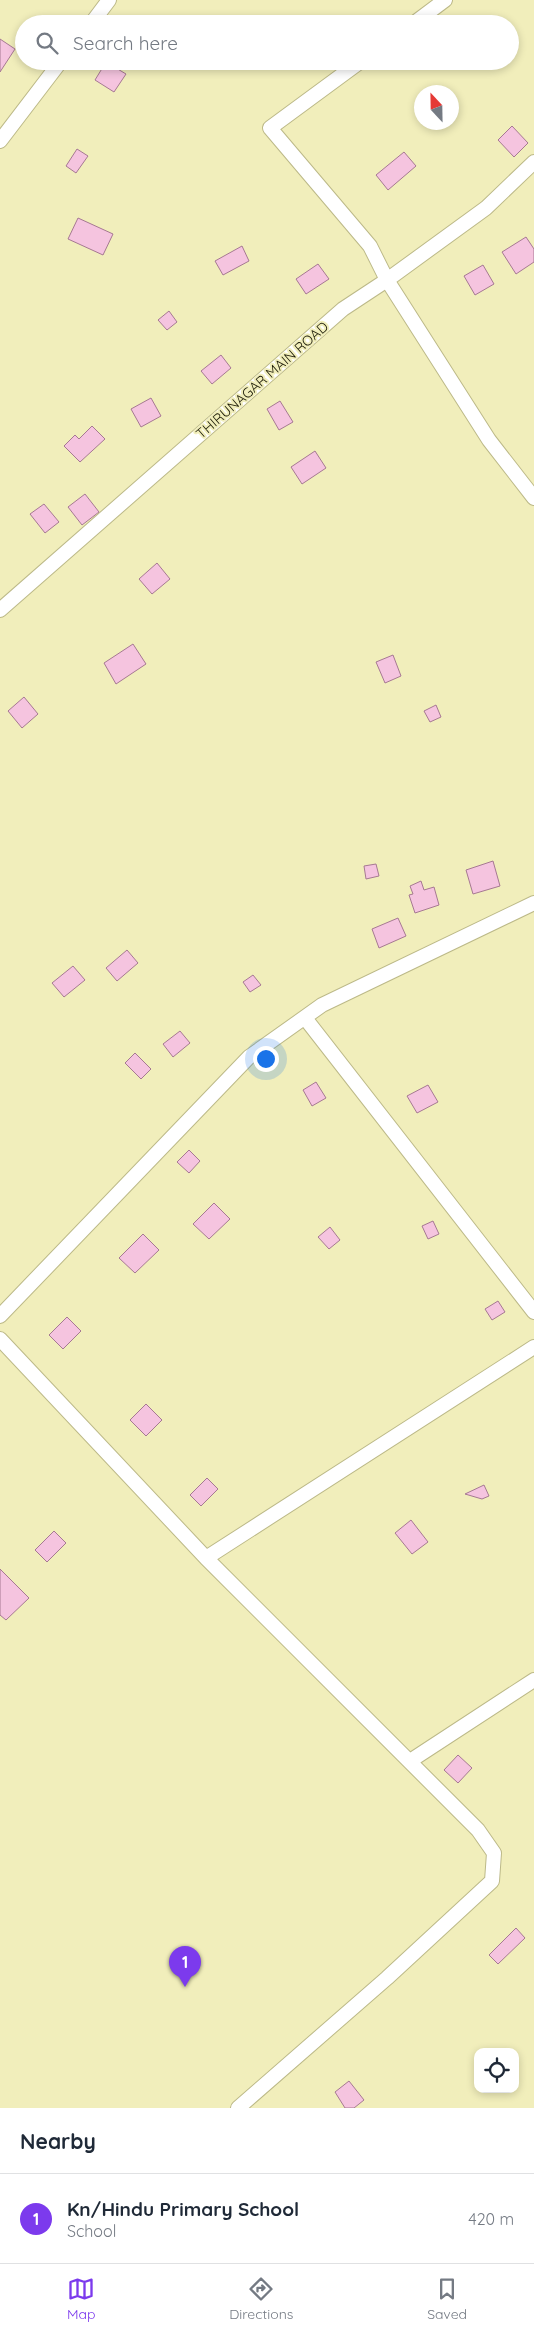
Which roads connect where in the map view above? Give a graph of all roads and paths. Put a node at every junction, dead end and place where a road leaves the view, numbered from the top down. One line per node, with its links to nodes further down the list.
1 (109, 0): 3 (street)
2 (446, 0): 4 (street)
3 (98, 15)
4 (425, 15)
5 (54, 70): 7 (street)
6 (349, 70): 9 (street)
7 (0, 141)
8 (534, 162): 9 (street, THIRUNAGAR MAIN ROAD)
9 (387, 280): 10 (street); 11 (street, THIRUNAGAR MAIN ROAD)
10 (534, 498)
11 (0, 610)
12 (534, 903): 13 (street)
13 (305, 1018): 14 (street); 15 (street)
14 (534, 1312)
15 (0, 1316)
16 (0, 1339): 18 (street)
17 (534, 1347): 18 (street)
18 (206, 1558): 20 (street)
19 (534, 1680): 20 (street)
20 (410, 1761): 21 (street)
21 (238, 2108)

